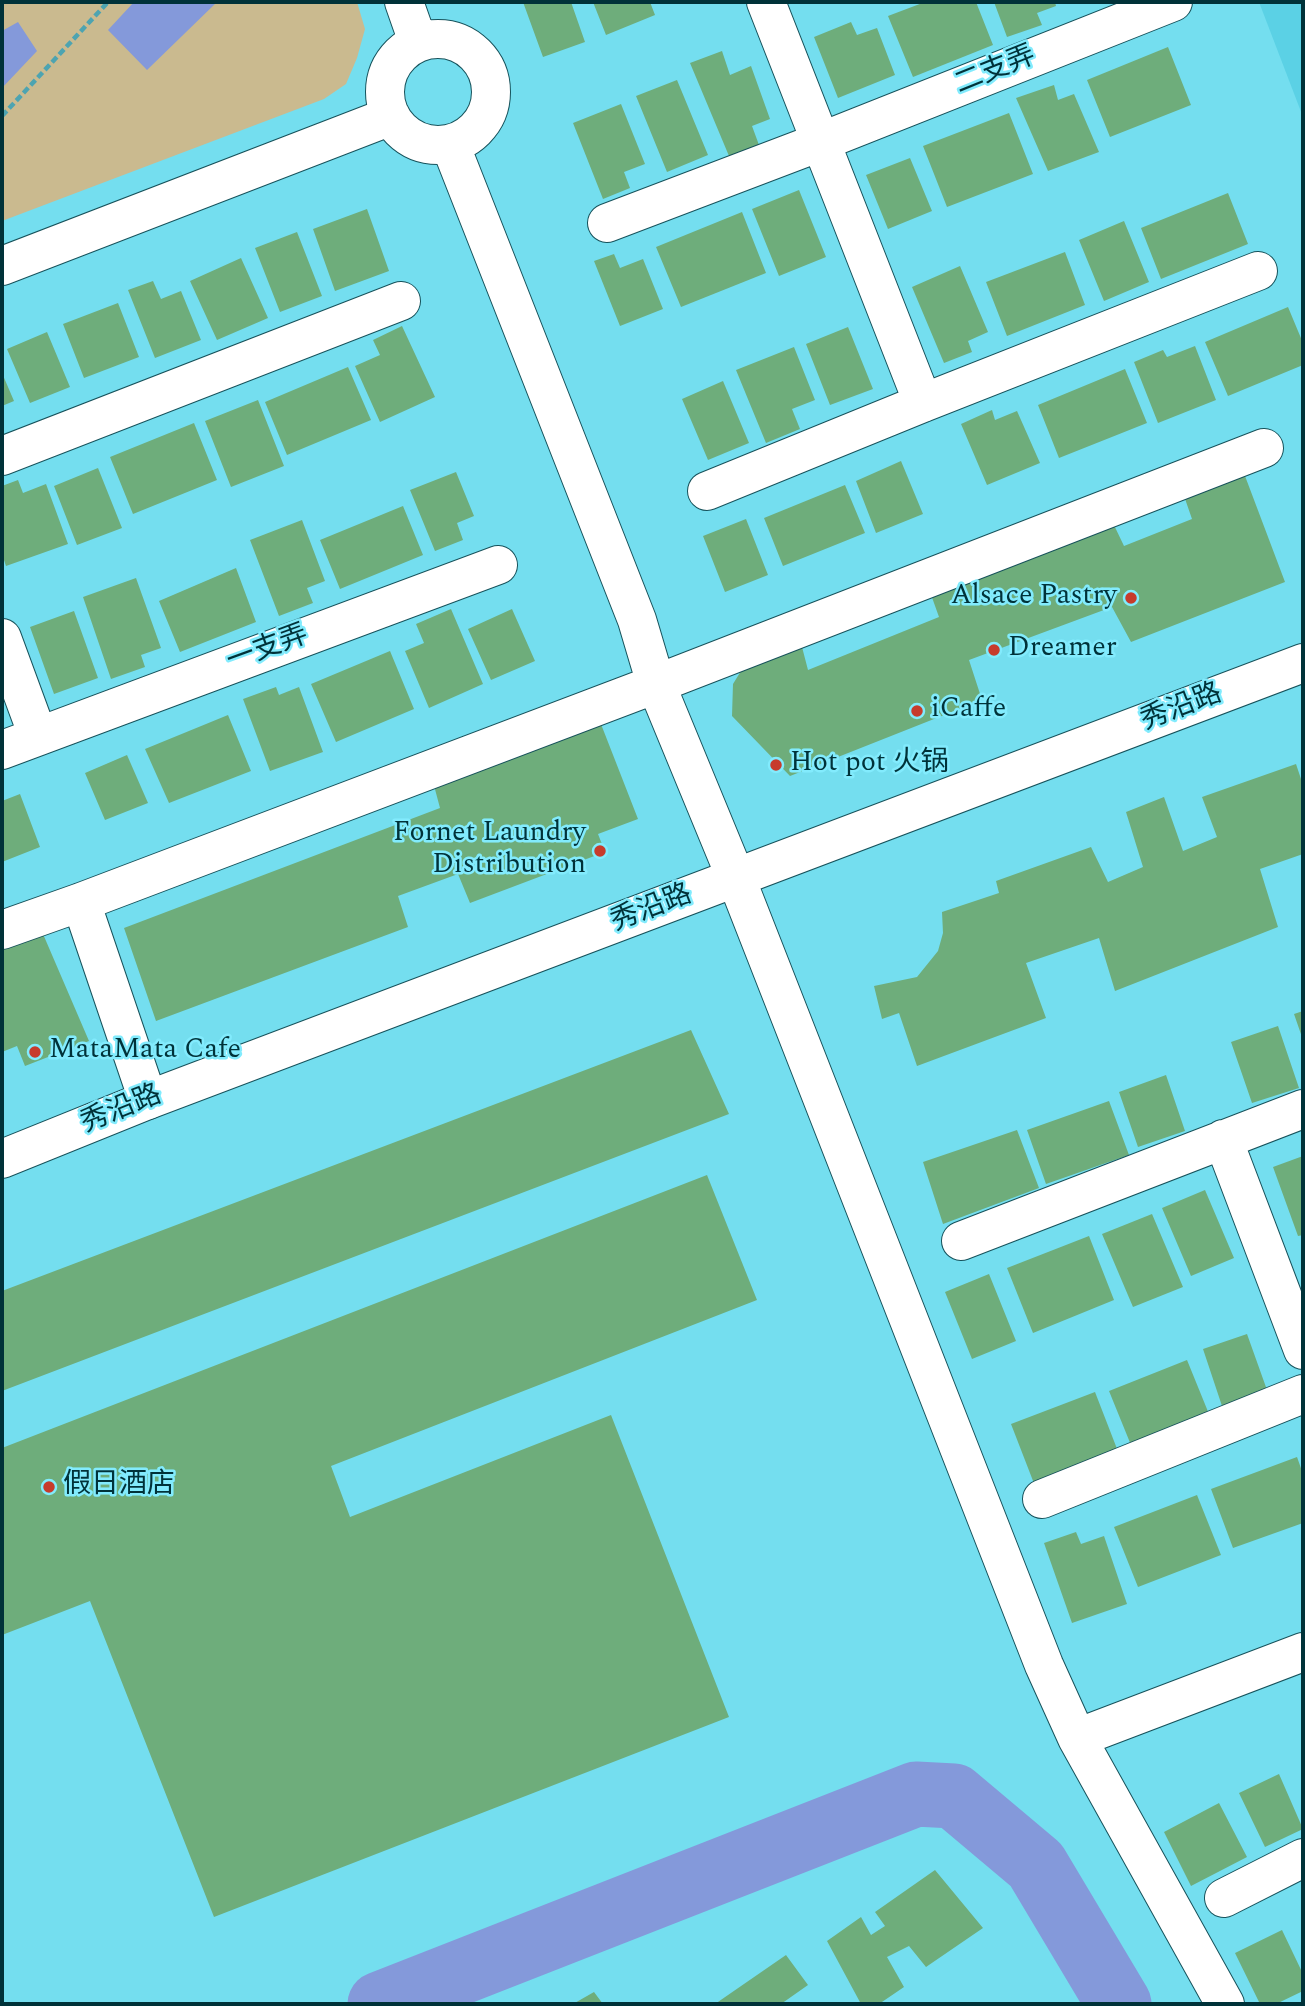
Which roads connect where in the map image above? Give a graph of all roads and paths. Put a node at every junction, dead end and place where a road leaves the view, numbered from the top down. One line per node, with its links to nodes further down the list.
1 (108, 2): 6 (path)
2 (404, 2): 5 (street)
3 (766, 2): 8 (street)
4 (1173, 2): 8 (street, 二支弄)
5 (418, 42): 7 (street); 9 (street)
6 (2, 116)
7 (391, 116): 9 (street); 11 (street)
8 (820, 142): 10 (street, 二支弄); 14 (street)
9 (450, 144): 21 (street)
10 (607, 223)
11 (2, 266)
12 (1258, 271): 14 (street)
13 (401, 301): 16 (street)
14 (923, 403): 17 (street)
15 (1264, 448): 21 (street)
16 (2, 456)
17 (707, 491)
18 (498, 565): 22 (street, 一支弄)
19 (2, 638): 22 (street)
20 (1303, 663): 24 (street, 秀沿路)
21 (656, 684): 24 (street); 25 (street)
22 (37, 736): 23 (street, 一支弄)
23 (2, 750)
24 (736, 878): 27 (street, 秀沿路); 36 (street)
25 (80, 902): 26 (street); 27 (street)
26 (2, 930)
27 (148, 1100): 30 (street, 秀沿路)
28 (1303, 1109): 29 (street)
29 (1223, 1139): 31 (street); 32 (street)
30 (2, 1159)
31 (961, 1241)
32 (1303, 1350)
33 (1303, 1394): 34 (street)
34 (1042, 1499)
35 (1303, 1652): 36 (street)
36 (1077, 1738): 39 (street)
37 (1303, 1858): 38 (street)
38 (1224, 1898)
39 (1225, 2004)

